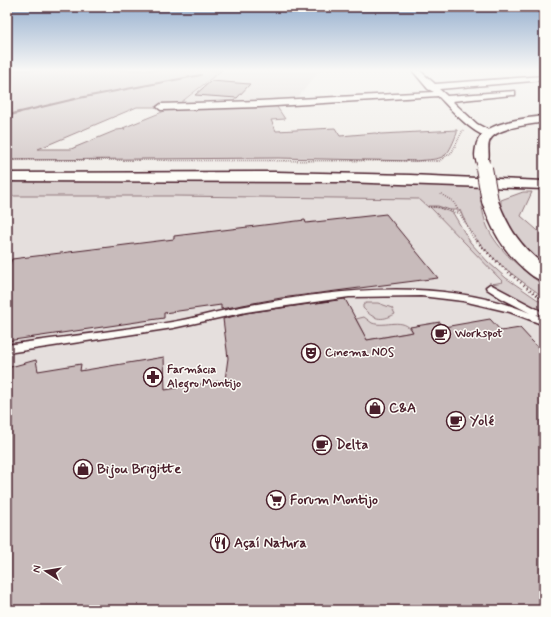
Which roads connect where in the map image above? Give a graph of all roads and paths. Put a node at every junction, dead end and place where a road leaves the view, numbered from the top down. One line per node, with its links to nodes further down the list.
1 (378, 99): 3 (street)
2 (445, 99): 5 (street)
3 (161, 107)
4 (544, 119): 6 (main road)
5 (473, 124): 6 (street); 7 (path)
6 (489, 134): 15 (main road, bridge)
7 (7, 160)
8 (7, 168): 9 (main road)
9 (544, 176)
10 (7, 177): 11 (main road)
11 (544, 185)
12 (441, 194): 14 (path)
13 (428, 207): 14 (path)
14 (459, 213): 17 (path)
15 (544, 275)
16 (490, 287): 18 (lane)
17 (544, 300)
18 (544, 317)
19 (544, 322): 20 (lane)
20 (7, 349)

